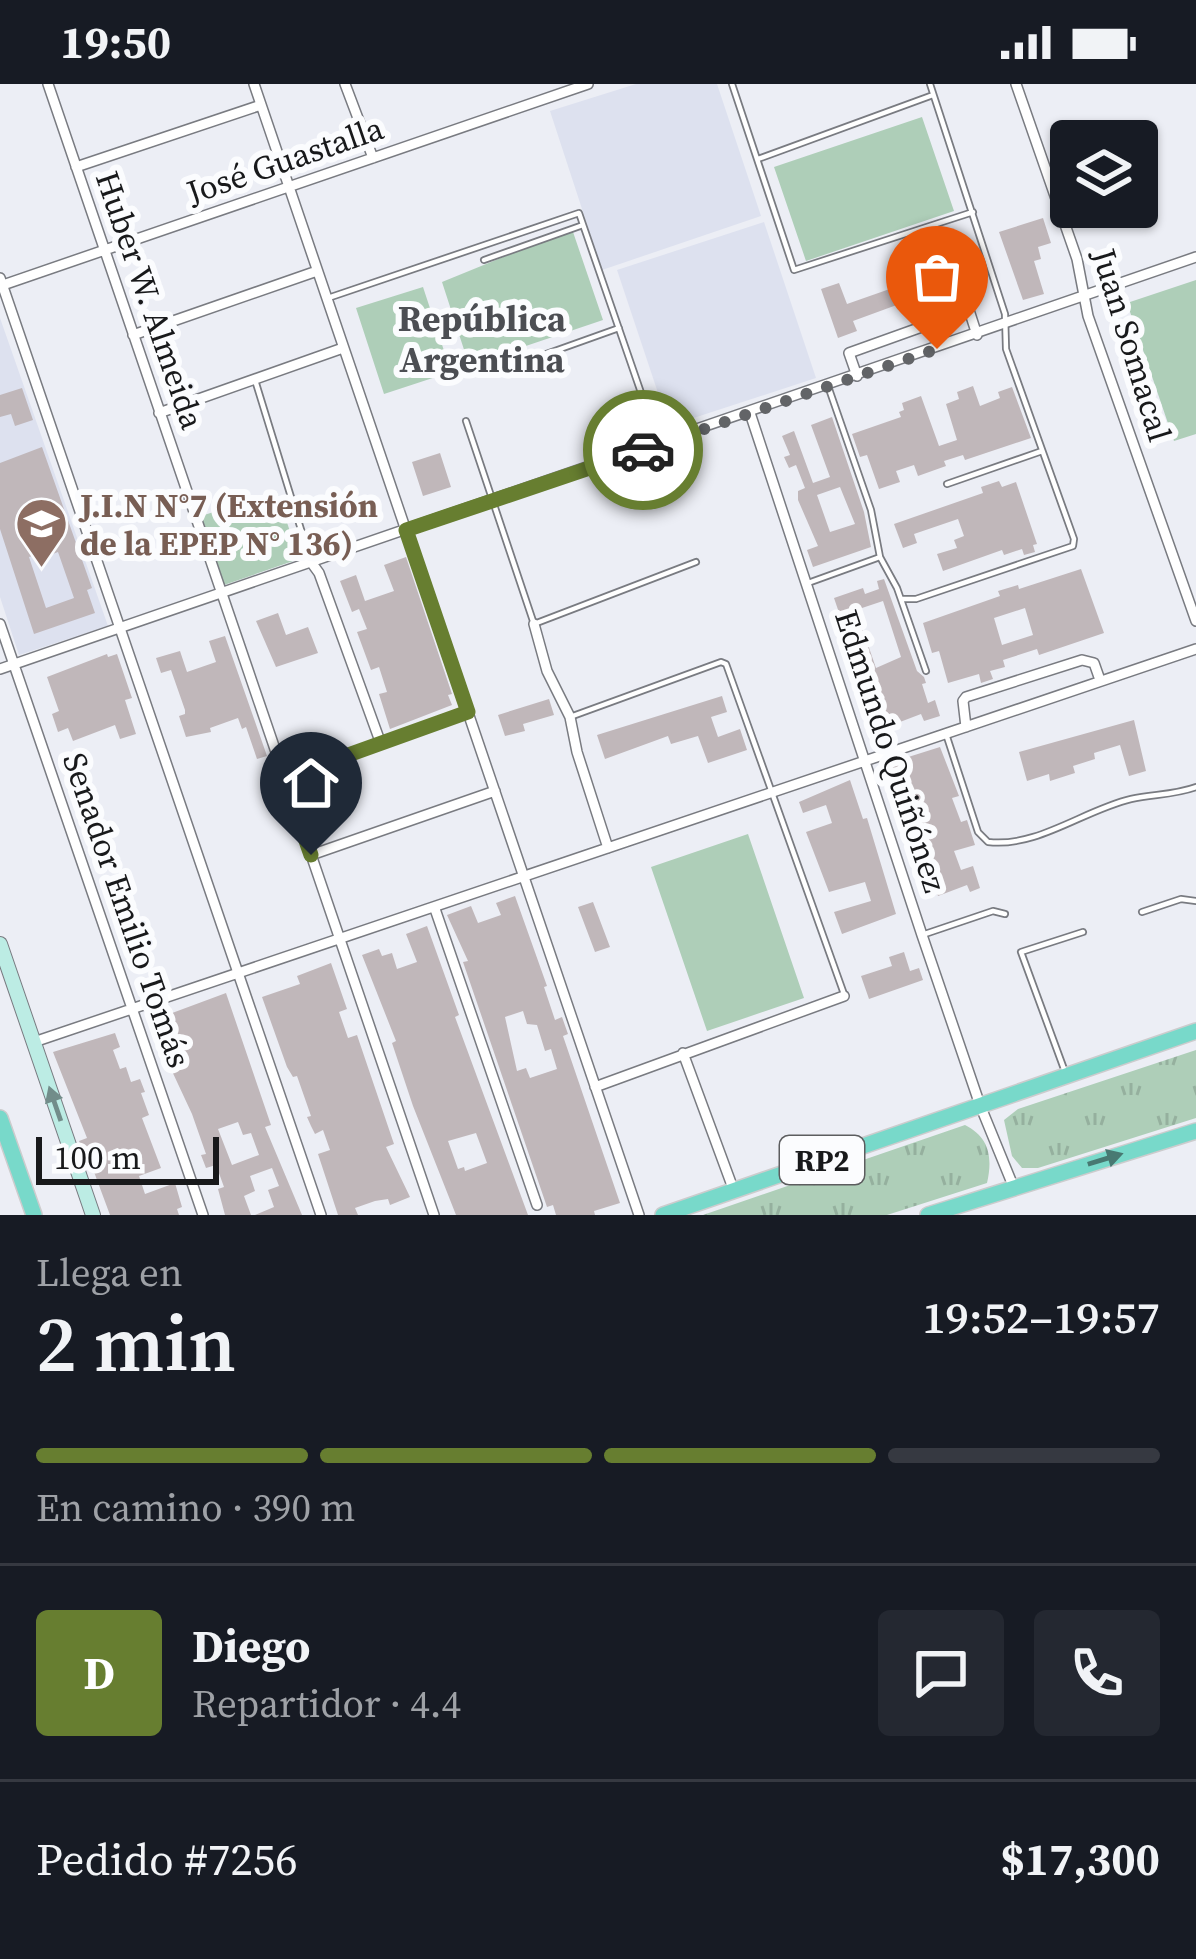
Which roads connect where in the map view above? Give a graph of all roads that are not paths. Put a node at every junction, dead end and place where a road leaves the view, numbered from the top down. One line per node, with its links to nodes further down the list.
1 (48, 84): 14 (street, Huber W. Almeida)
2 (254, 84): 11 (street)
3 (345, 84): 12 (street)
4 (544, 84): 10 (street)
5 (588, 84): 10 (street, José Guastalla)
6 (732, 84): 13 (lane)
7 (930, 84): 9 (lane)
8 (1016, 84): 23 (street, Juan Somacal)
9 (934, 95): 13 (lane); 16 (lane)
10 (549, 98): 12 (street, José Guastalla)
11 (261, 105): 14 (street); 15 (street)
12 (373, 158): 15 (street, José Guastalla)
13 (758, 159): 16 (lane)
14 (76, 167): 18 (street, Huber W. Almeida)
15 (289, 187): 18 (street, José Guastalla); 21 (street)
16 (974, 212): 25 (lane)
17 (583, 225): 20 (lane); 24 (lane); 26 (lane)
18 (104, 250): 22 (street, José Guastalla); 27 (street, Huber W. Almeida)
19 (1196, 256): 23 (street)
20 (484, 260)
21 (317, 271): 24 (street); 27 (street)
22 (1, 283): 51 (street)
23 (1086, 294): 25 (street); 48 (street, Juan Somacal)
24 (327, 298): 29 (street)
25 (1005, 325): 28 (street); 38 (lane)
26 (619, 328): 30 (lane); 37 (lane)
27 (133, 335): 34 (street, Huber W. Almeida)
28 (977, 335): 31 (street); 31 (street)
29 (344, 348): 32 (street); 41 (street)
30 (521, 363)
31 (857, 376): 33 (street)
32 (255, 380): 34 (street); 43 (lane)
33 (828, 386): 35 (street); 42 (lane)
34 (159, 413): 46 (street, Huber W. Almeida)
35 (750, 413): 37 (street); 45 (street, Edmundo Quiñónez)
36 (466, 421): 40 (lane)
37 (659, 445): 40 (street)
38 (1042, 452): 39 (lane); 47 (lane)
39 (946, 484)
40 (494, 499): 41 (street); 50 (lane)
41 (406, 530): 43 (street); 57 (street)
42 (880, 557): 45 (lane); 47 (lane)
43 (311, 562): 46 (street); 61 (street)
44 (696, 562): 50 (lane)
45 (808, 584): 62 (street, Edmundo Quiñónez)
46 (221, 593): 51 (street); 63 (street, Huber W. Almeida)
47 (901, 599): 55 (lane)
48 (1196, 621)
49 (0, 624): 53 (street, Senador Emilio Tomás)
50 (534, 625): 58 (street)
51 (119, 629): 53 (street); 78 (street)
52 (1196, 649): 56 (street)
53 (14, 664): 54 (street); 80 (street, Senador Emilio Tomás)
54 (0, 669)
55 (926, 671)
56 (1100, 680): 59 (street); 59 (street)
57 (468, 712): 61 (street); 65 (street)
58 (570, 717): 66 (lane); 67 (street)
59 (966, 727): 60 (street)
60 (946, 734): 62 (street); 64 (lane)
61 (380, 744): 63 (street)
62 (866, 761): 66 (street); 75 (street, Edmundo Quiñónez)
63 (284, 778): 68 (street, Huber W. Almeida)
64 (1196, 787)
65 (495, 791): 68 (street); 69 (street)
66 (770, 792): 67 (street); 79 (lane)
67 (608, 848): 69 (street)
68 (311, 855): 76 (street, Huber W. Almeida)
69 (524, 878): 71 (street); 85 (street)
70 (1196, 901): 72 (lane)
71 (435, 908): 76 (street); 91 (street)
72 (1142, 912)
73 (1005, 914): 75 (lane)
74 (1083, 932): 84 (lane)
75 (922, 935): 86 (street, Edmundo Quiñónez)
76 (340, 941): 78 (street); 97 (street, Huber W. Almeida)
77 (0, 944): 82 (main road)
78 (236, 974): 80 (street); 96 (street)
79 (844, 995): 83 (street)
80 (132, 1007): 82 (street); 95 (street, Senador Emilio Tomás)
81 (1196, 1030): 84 (main road, RP2)
82 (34, 1042): 94 (main road, one-way to 82)
83 (683, 1053): 85 (street); 90 (street)
84 (1066, 1075): 86 (main road, RP2)
85 (595, 1087): 98 (street)
86 (980, 1105): 89 (street, Edmundo Quiñónez); 90 (main road, RP2)
87 (0, 1118): 93 (main road)
88 (1196, 1131): 89 (main road, one-way to 88)
89 (1014, 1188): 92 (main road)
90 (734, 1191): 99 (main road, RP2)
91 (537, 1205)
92 (962, 1210): 100 (main road)
93 (34, 1215)
94 (93, 1215)
95 (203, 1215)
96 (321, 1215)
97 (434, 1215)
98 (640, 1215)
99 (663, 1215)
100 (928, 1215)

